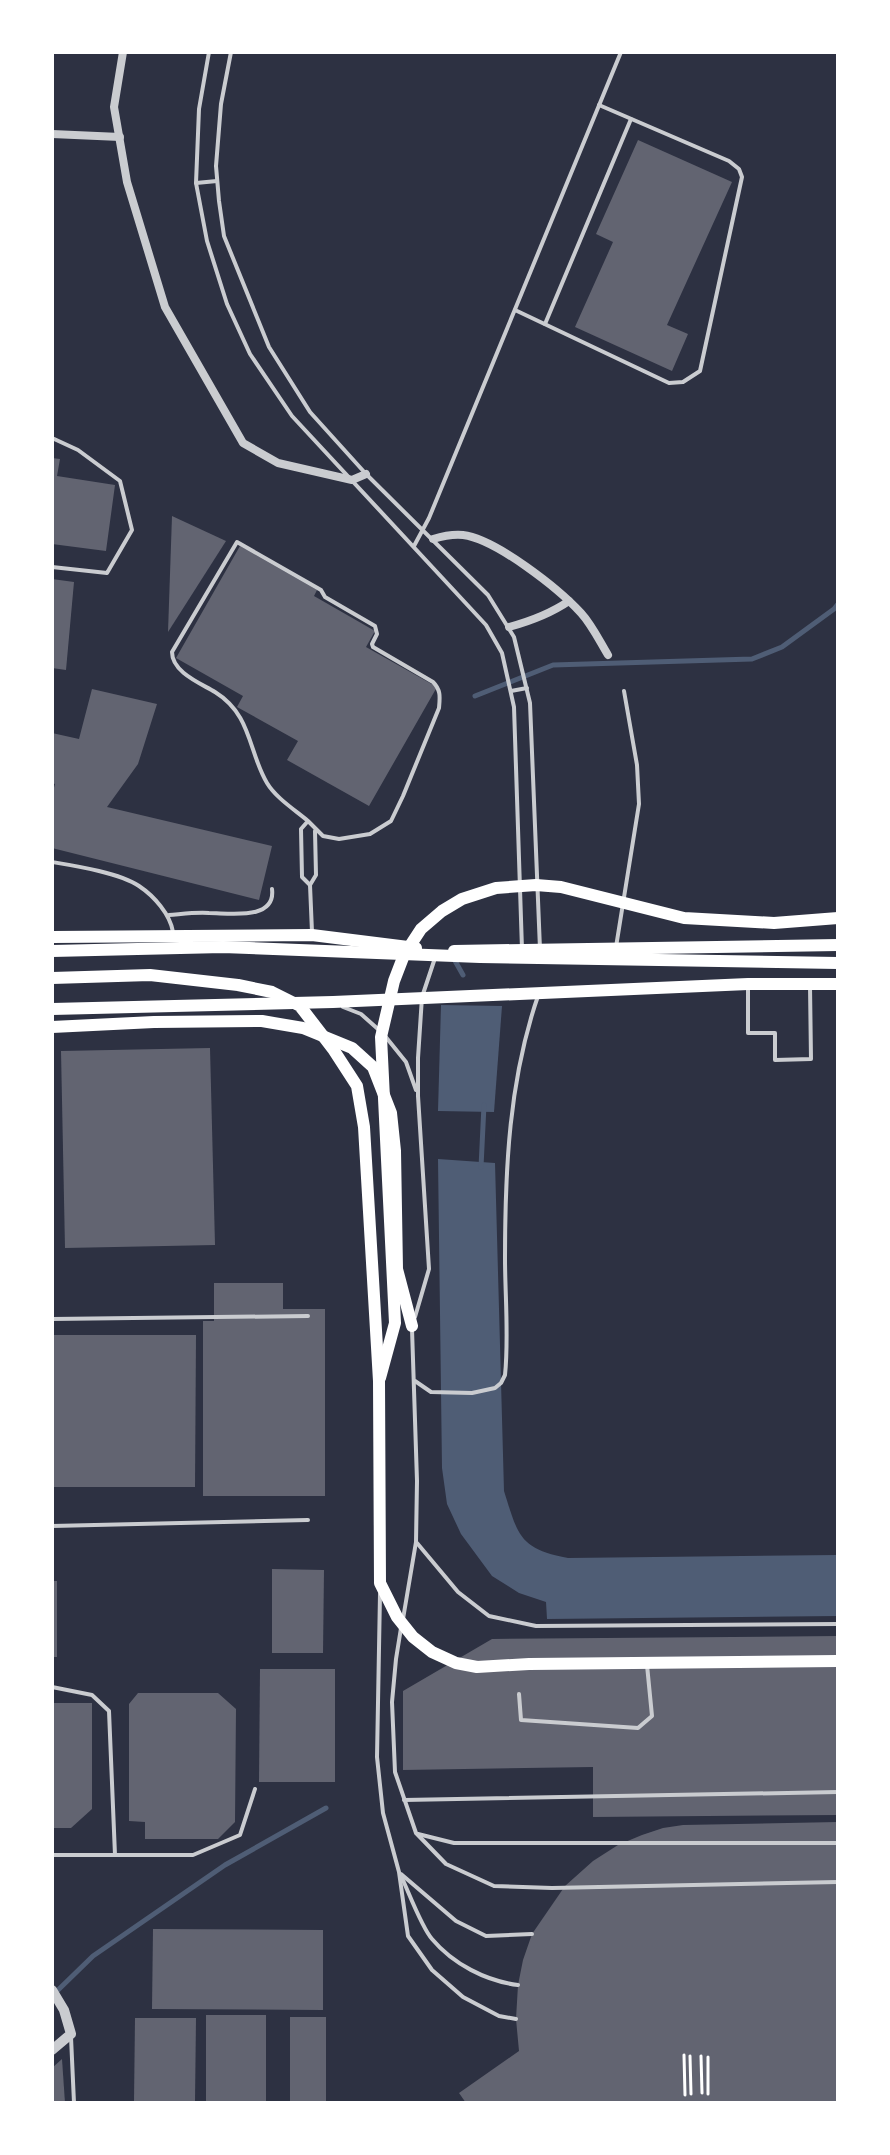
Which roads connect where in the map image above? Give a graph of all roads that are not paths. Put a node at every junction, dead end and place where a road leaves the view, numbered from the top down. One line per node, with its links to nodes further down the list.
1 (123, 52): 8 (street)
2 (209, 52): 10 (lane)
3 (231, 52): 9 (lane)
4 (621, 52): 5 (lane)
5 (599, 105): 6 (lane); 11 (lane)
6 (631, 119): 12 (lane); 12 (lane)
7 (52, 134): 8 (street)
8 (120, 137): 15 (street)
9 (217, 181): 10 (lane); 14 (lane)
10 (196, 183): 15 (lane)
11 (515, 310): 12 (lane); 16 (lane)
12 (545, 324)
13 (52, 438): 19 (lane)
14 (366, 474): 15 (street); 16 (lane)
15 (352, 480): 18 (lane)
16 (423, 530): 17 (lane); 18 (lane)
17 (433, 539): 20 (street); 21 (lane)
18 (414, 546): 24 (lane)
19 (52, 567)
20 (569, 601): 21 (street); 22 (street)
21 (509, 627): 23 (lane)
22 (608, 655)
23 (527, 688): 24 (lane); 38 (lane)
24 (511, 691): 37 (lane)
25 (624, 691): 39 (lane)
26 (308, 821): 27 (lane); 27 (lane); 29 (lane)
27 (315, 829): 29 (lane)
28 (52, 862): 31 (lane)
29 (310, 885): 33 (lane)
30 (272, 889): 31 (lane)
31 (169, 915): 35 (lane)
32 (838, 918): 57 (main road)
33 (312, 935): 35 (main road); 41 (main road)
34 (52, 937): 35 (main road)
35 (173, 937)
36 (838, 945): 39 (main road)
37 (522, 949): 38 (main road); 41 (main road)
38 (540, 949): 39 (main road)
39 (616, 949)
40 (52, 951): 42 (main road)
41 (439, 951): 48 (lane)
42 (838, 963)
43 (52, 978): 57 (main road)
44 (748, 984): 45 (main road); 45 (lane); 47 (main road)
45 (810, 984): 46 (main road)
46 (838, 984)
47 (540, 992): 48 (main road); 56 (lane)
48 (422, 997): 49 (main road); 52 (lane)
49 (333, 1002): 50 (main road); 52 (lane)
50 (52, 1009)
51 (52, 1027): 55 (main road)
52 (418, 1096): 55 (lane)
53 (308, 1316): 54 (lane)
54 (52, 1319)
55 (412, 1326): 56 (lane)
56 (413, 1379): 60 (lane)
57 (379, 1381): 61 (main road)
58 (308, 1520): 59 (lane)
59 (52, 1526)
60 (416, 1542): 62 (lane); 69 (lane)
61 (380, 1583): 64 (main road); 74 (lane)
62 (838, 1624)
63 (838, 1661): 64 (main road)
64 (647, 1663): 66 (lane)
65 (52, 1687): 73 (lane)
66 (519, 1694)
67 (255, 1789): 73 (lane)
68 (838, 1792): 69 (lane)
69 (404, 1800): 70 (lane)
70 (416, 1833): 71 (lane); 75 (lane)
71 (838, 1843)
72 (52, 1855): 73 (lane)
73 (115, 1855)
74 (399, 1872): 76 (lane); 77 (lane); 79 (lane)
75 (838, 1882)
76 (532, 1934)
77 (518, 1985)
78 (52, 1990): 80 (street)
79 (516, 2019)
80 (71, 2034): 81 (street); 82 (lane)
81 (52, 2050)
82 (74, 2103)

